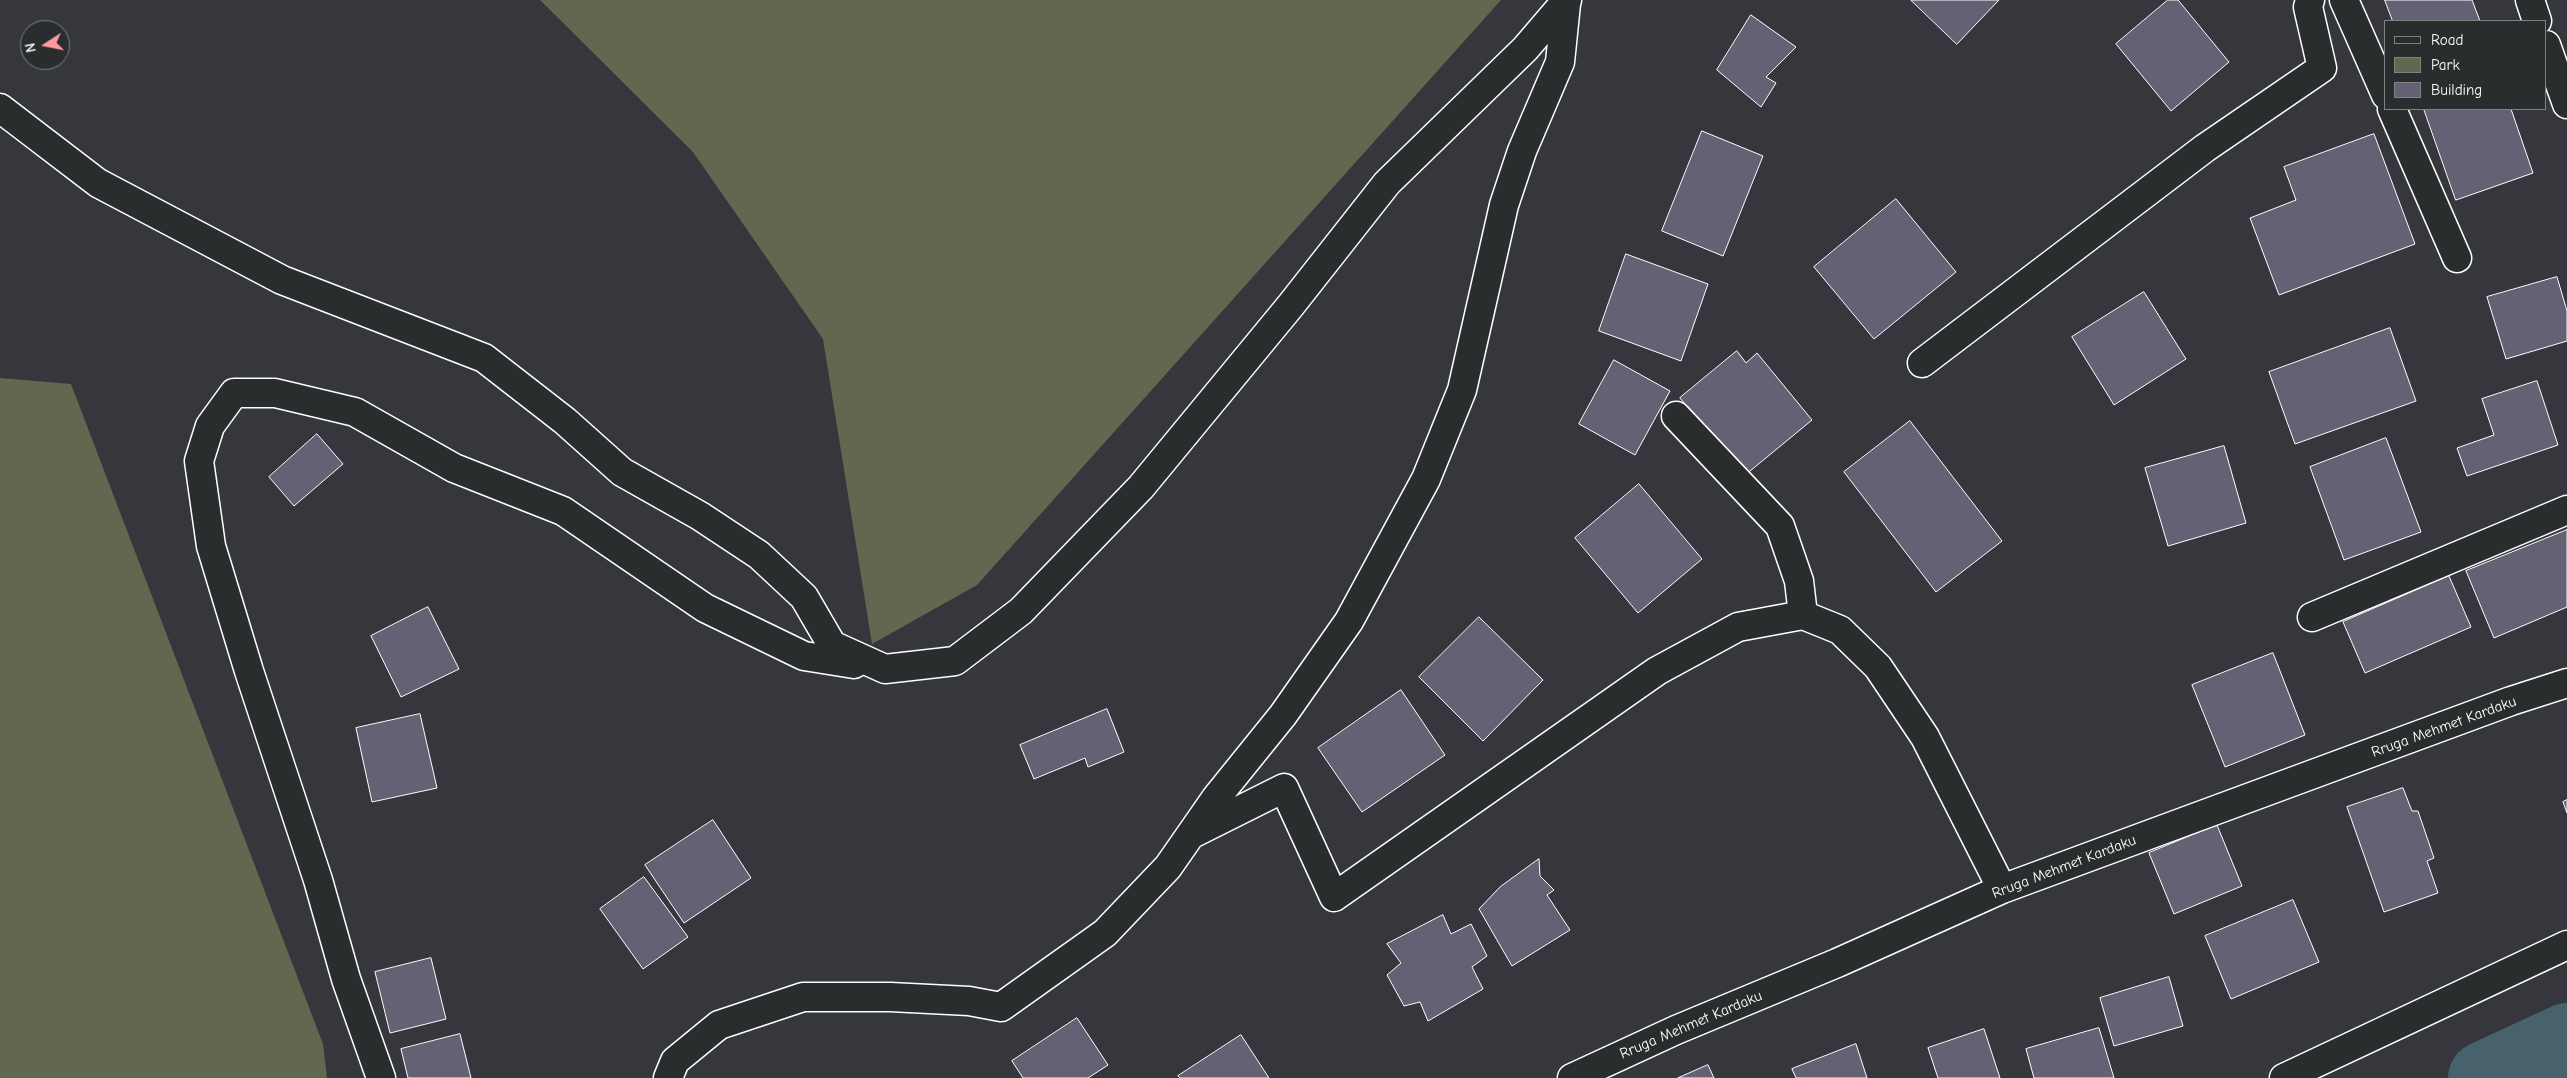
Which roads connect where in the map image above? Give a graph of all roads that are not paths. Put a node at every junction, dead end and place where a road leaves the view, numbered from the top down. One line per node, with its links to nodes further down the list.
1 (2310, 0): 12 (street)
2 (2344, 0): 7 (street)
3 (2530, 0): 5 (street)
4 (1567, 2): 17 (street); 19 (street)
5 (2537, 20)
6 (2547, 48): 8 (street)
7 (2384, 90)
8 (2567, 104)
9 (0, 108): 17 (street)
10 (2392, 110): 11 (street)
11 (2457, 258)
12 (1922, 363)
13 (1676, 416): 15 (street)
14 (2567, 510): 16 (street)
15 (1803, 614): 19 (street); 20 (street)
16 (2312, 617)
17 (885, 669): 22 (street)
18 (2567, 683): 20 (street, Rruga Mehmet Kardaku)
19 (1190, 835): 23 (street)
20 (2002, 889): 24 (street, Rruga Mehmet Kardaku)
21 (2567, 945): 25 (street)
22 (381, 1078)
23 (668, 1078)
24 (1572, 1078)
25 (2284, 1078)

